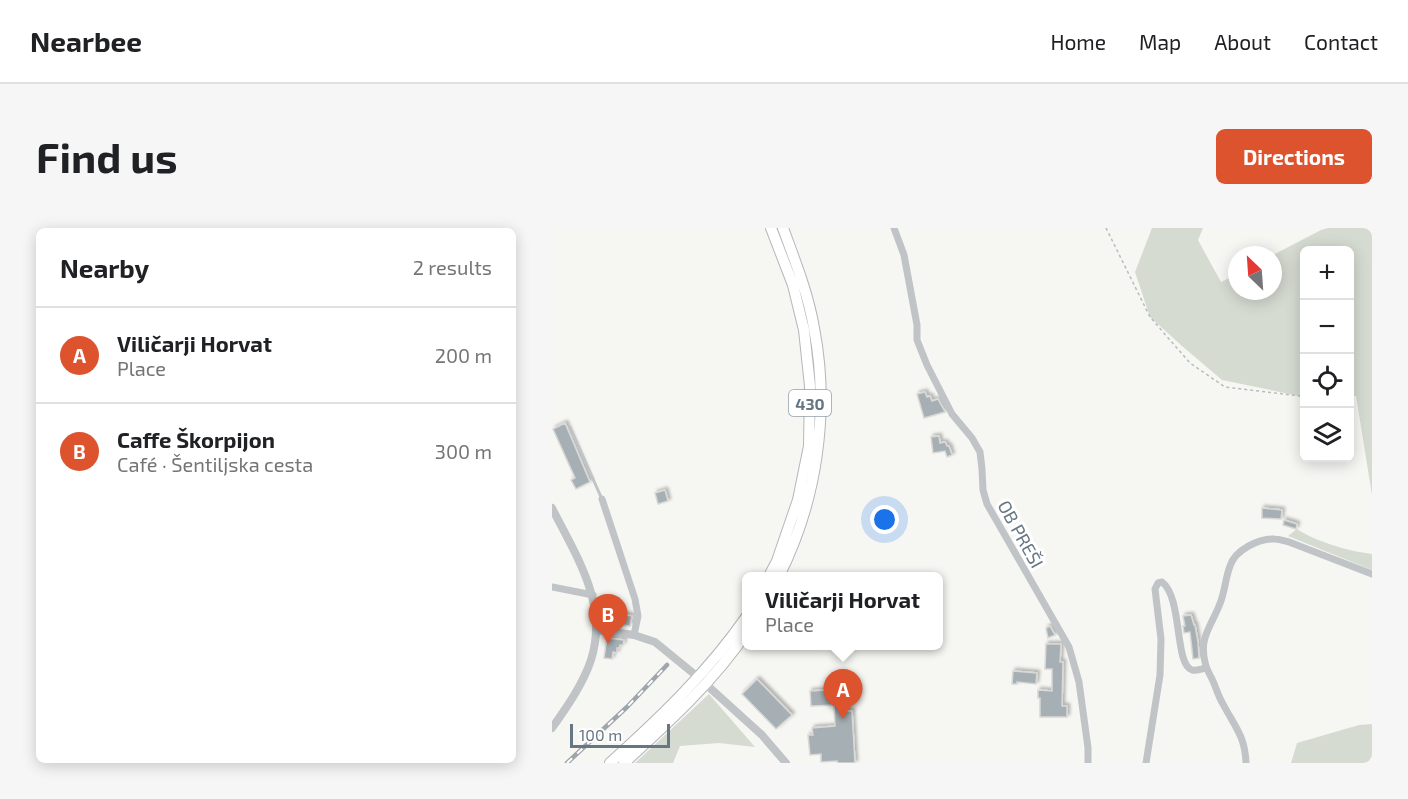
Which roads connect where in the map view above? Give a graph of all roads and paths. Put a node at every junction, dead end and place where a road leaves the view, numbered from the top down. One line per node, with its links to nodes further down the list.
1 (771, 228): 9 (highway, 430)
2 (783, 228): 10 (highway, 430)
3 (894, 228): 25 (street, OB PREŠI)
4 (1106, 228): 5 (path)
5 (1300, 396)
6 (570, 427): 7 (lane)
7 (602, 499): 16 (street)
8 (552, 508): 13 (street)
9 (771, 572)
10 (781, 572)
11 (1372, 574): 18 (street)
12 (552, 586): 13 (street)
13 (592, 595): 15 (street)
14 (742, 622): 22 (highway)
15 (597, 630): 16 (street); 21 (street)
16 (634, 635): 19 (street)
17 (742, 638): 23 (highway)
18 (1206, 668): 26 (street); 27 (street)
19 (693, 673)
20 (710, 688): 24 (street)
21 (552, 728)
22 (610, 763)
23 (624, 763)
24 (786, 763)
25 (1088, 763)
26 (1146, 763)
27 (1246, 763)

